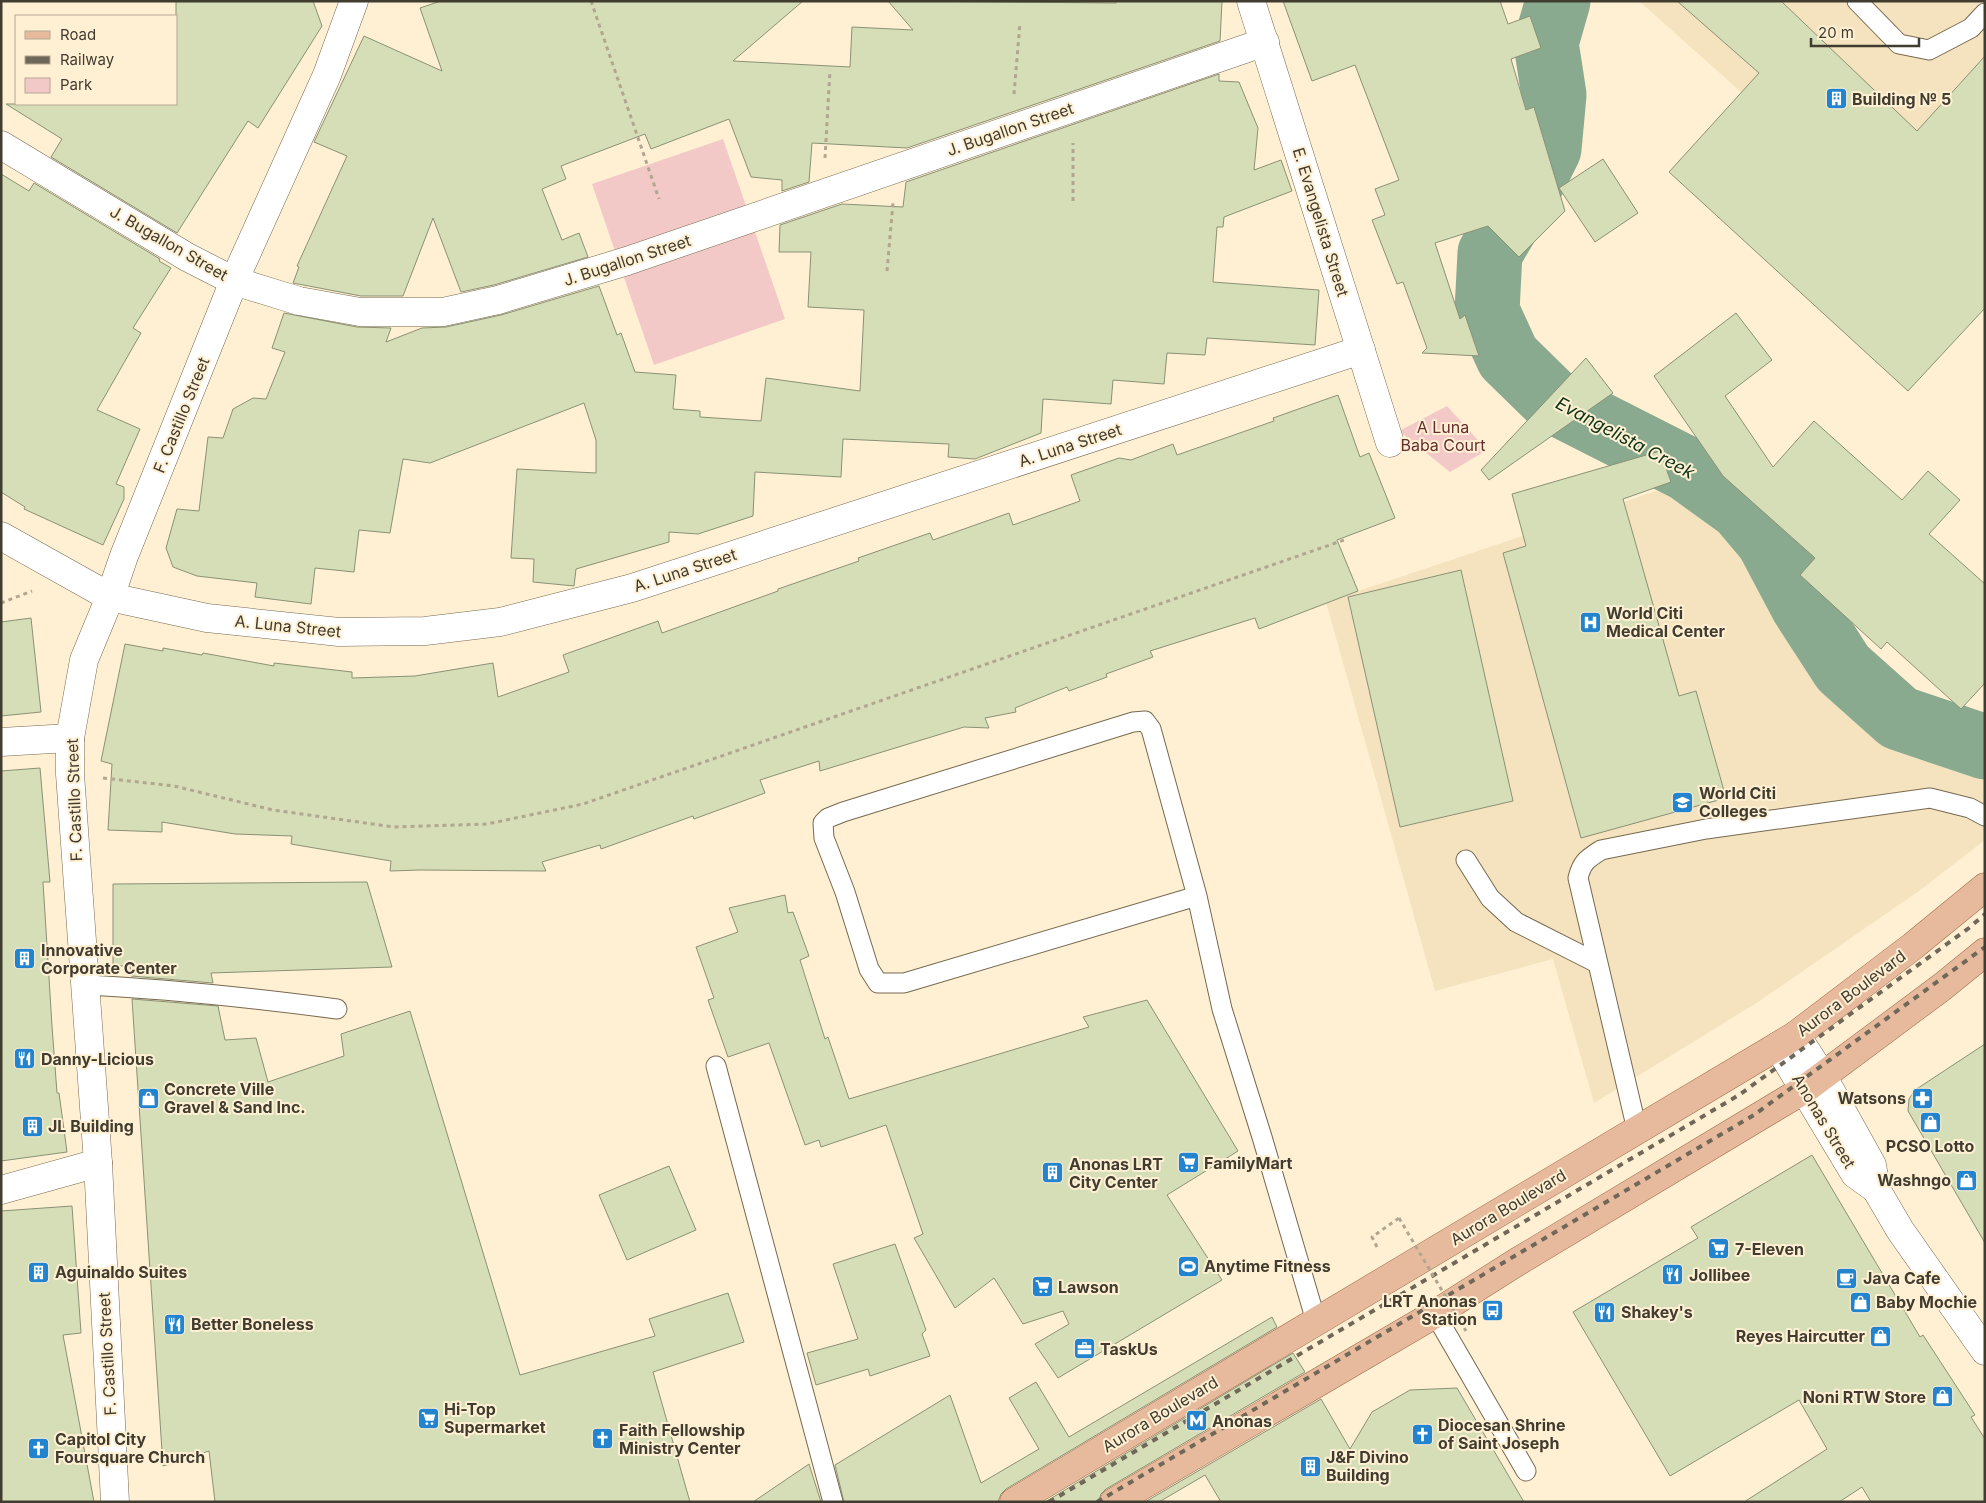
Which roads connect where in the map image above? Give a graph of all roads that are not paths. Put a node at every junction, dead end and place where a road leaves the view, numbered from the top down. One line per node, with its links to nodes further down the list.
1 (354, 1): 7 (street, F. Castillo Street)
2 (1251, 1): 5 (street, E. Evangelista Street)
3 (1858, 1): 4 (lane)
4 (1985, 13)
5 (1265, 42): 7 (street, J. Bugallon Street); 8 (street, E. Evangelista Street)
6 (1, 144): 7 (street, J. Bugallon Street)
7 (234, 281): 11 (street, F. Castillo Street)
8 (1361, 350): 9 (street, E. Evangelista Street); 11 (street, A. Luna Street)
9 (1390, 444)
10 (1, 536): 11 (street, A. Luna Street)
11 (110, 597): 12 (street, F. Castillo Street)
12 (70, 738): 13 (street); 20 (street, F. Castillo Street)
13 (1, 742)
14 (1985, 816): 19 (lane)
15 (1466, 860): 19 (lane)
16 (1985, 887): 22 (main road, Aurora Boulevard)
17 (1197, 896): 17 (lane); 29 (lane)
18 (1985, 952): 24 (main road)
19 (1597, 963): 25 (lane)
20 (85, 985): 21 (lane); 26 (street, F. Castillo Street)
21 (337, 1009)
22 (1787, 1041): 24 (street, Anonas Street); 25 (main road, Aurora Boulevard)
23 (716, 1066): 33 (lane)
24 (1814, 1083): 28 (main road); 30 (street, Anonas Street)
25 (1637, 1130): 29 (main road, Aurora Boulevard)
26 (98, 1163): 27 (street); 32 (street, F. Castillo Street)
27 (1, 1190)
28 (1435, 1314): 31 (lane); 35 (main road)
29 (1316, 1321): 34 (main road, Aurora Boulevard)
30 (1985, 1351)
31 (1526, 1471)
32 (115, 1502)
33 (833, 1502)
34 (1014, 1502)
35 (1114, 1502)

